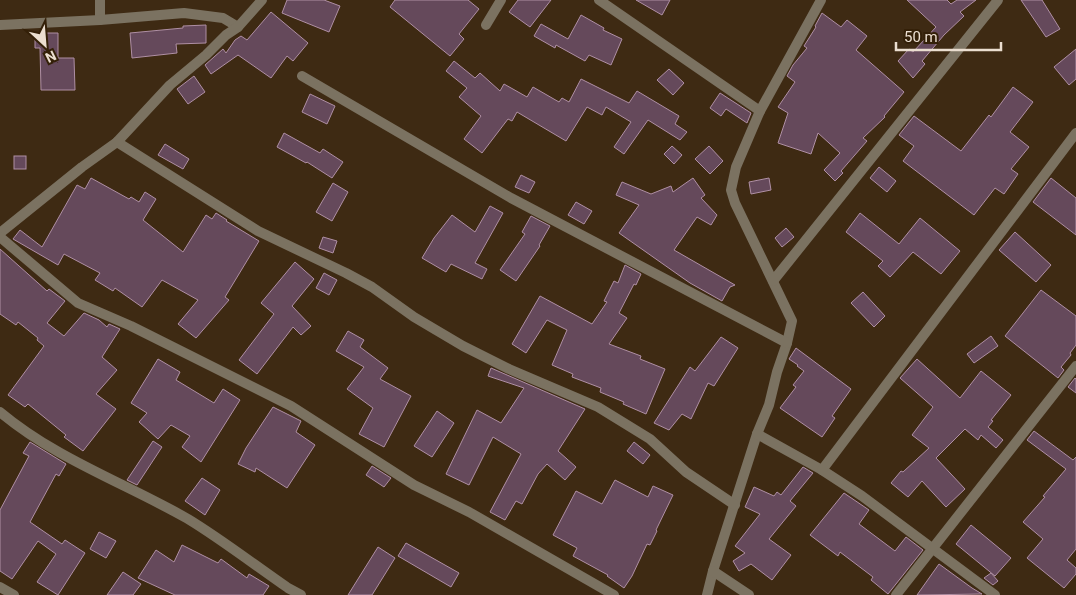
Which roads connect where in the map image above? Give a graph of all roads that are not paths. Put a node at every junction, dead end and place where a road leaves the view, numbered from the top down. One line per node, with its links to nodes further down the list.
1 (100, 0): 7 (street)
2 (262, 0): 10 (street)
3 (501, 0): 9 (street)
4 (599, 0): 12 (street)
5 (821, 0): 12 (street)
6 (998, 0): 17 (street)
7 (100, 20): 8 (street); 10 (street)
8 (0, 25)
9 (486, 25)
10 (238, 26): 14 (street)
11 (302, 76): 18 (street)
12 (760, 111): 17 (street)
13 (1076, 132): 22 (street)
14 (117, 142): 15 (street); 23 (street)
15 (0, 233)
16 (0, 237): 29 (street)
17 (773, 281): 18 (street)
18 (787, 343): 21 (street)
19 (1076, 366): 24 (street)
20 (0, 412): 28 (street)
21 (757, 434): 22 (street); 23 (street)
22 (822, 470): 24 (street)
23 (735, 505): 25 (street)
24 (932, 549): 32 (street); 33 (street)
25 (713, 571): 30 (street); 31 (street)
26 (0, 587): 27 (street)
27 (14, 595)
28 (301, 595)
29 (614, 595)
30 (707, 595)
31 (749, 595)
32 (896, 595)
33 (995, 595)

